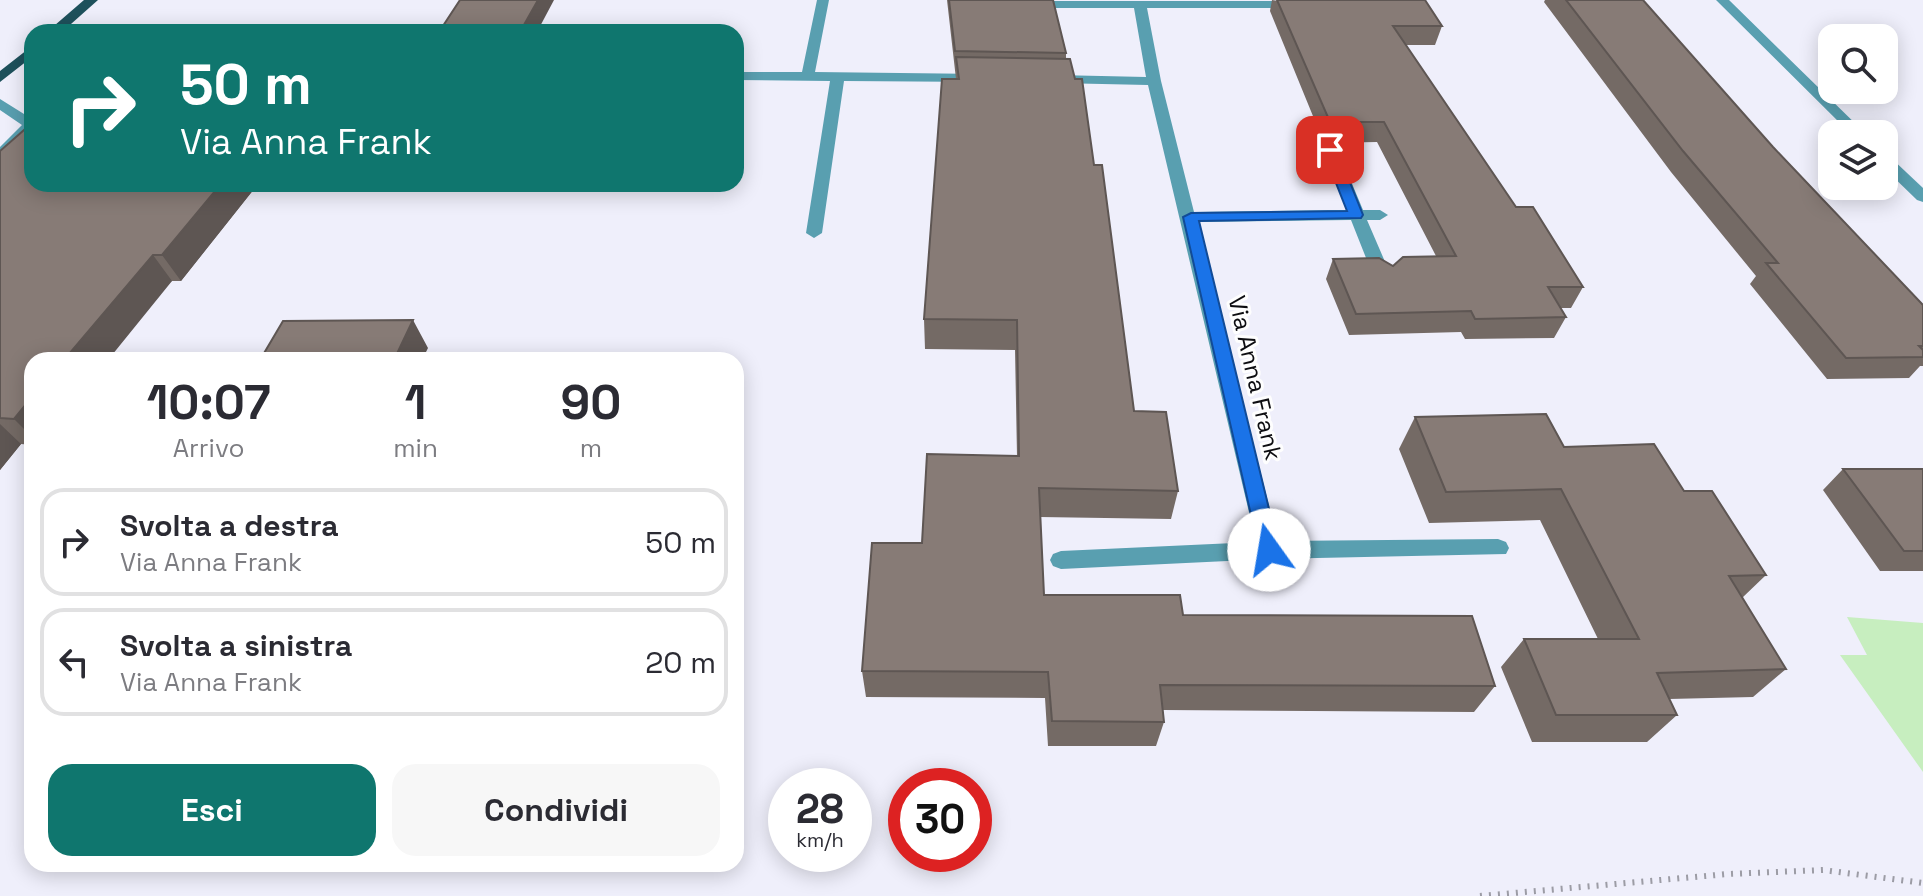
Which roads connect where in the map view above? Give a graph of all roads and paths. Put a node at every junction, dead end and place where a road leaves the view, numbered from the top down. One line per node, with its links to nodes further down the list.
1 (92, 0): 7 (main road)
2 (823, 0): 9 (street)
3 (1722, 0): 18 (street)
4 (1046, 4): 6 (street)
5 (1312, 4): 6 (street)
6 (1140, 5): 15 (street, Via Anna Frank)
7 (64, 24)
8 (24, 57): 12 (main road)
9 (808, 75): 10 (street); 11 (street)
10 (744, 76)
11 (838, 76): 13 (street); 27 (street)
12 (0, 78)
13 (996, 78)
14 (1044, 79): 15 (street)
15 (1154, 81): 26 (street, Via Anna Frank)
16 (0, 103): 17 (street)
17 (24, 120)
18 (1845, 120)
19 (24, 132): 21 (street)
20 (1330, 150): 24 (street)
21 (0, 155)
22 (1898, 173): 23 (street)
23 (1923, 197)
24 (1356, 215): 25 (street); 26 (street); 28 (street)
25 (1380, 215)
26 (1191, 217): 30 (street, Via Anna Frank)
27 (814, 233)
28 (1383, 278)
29 (1498, 548): 30 (street)
30 (1269, 550): 31 (street)
31 (1061, 560)
32 (1923, 883): 33 (path)
33 (1480, 896)

